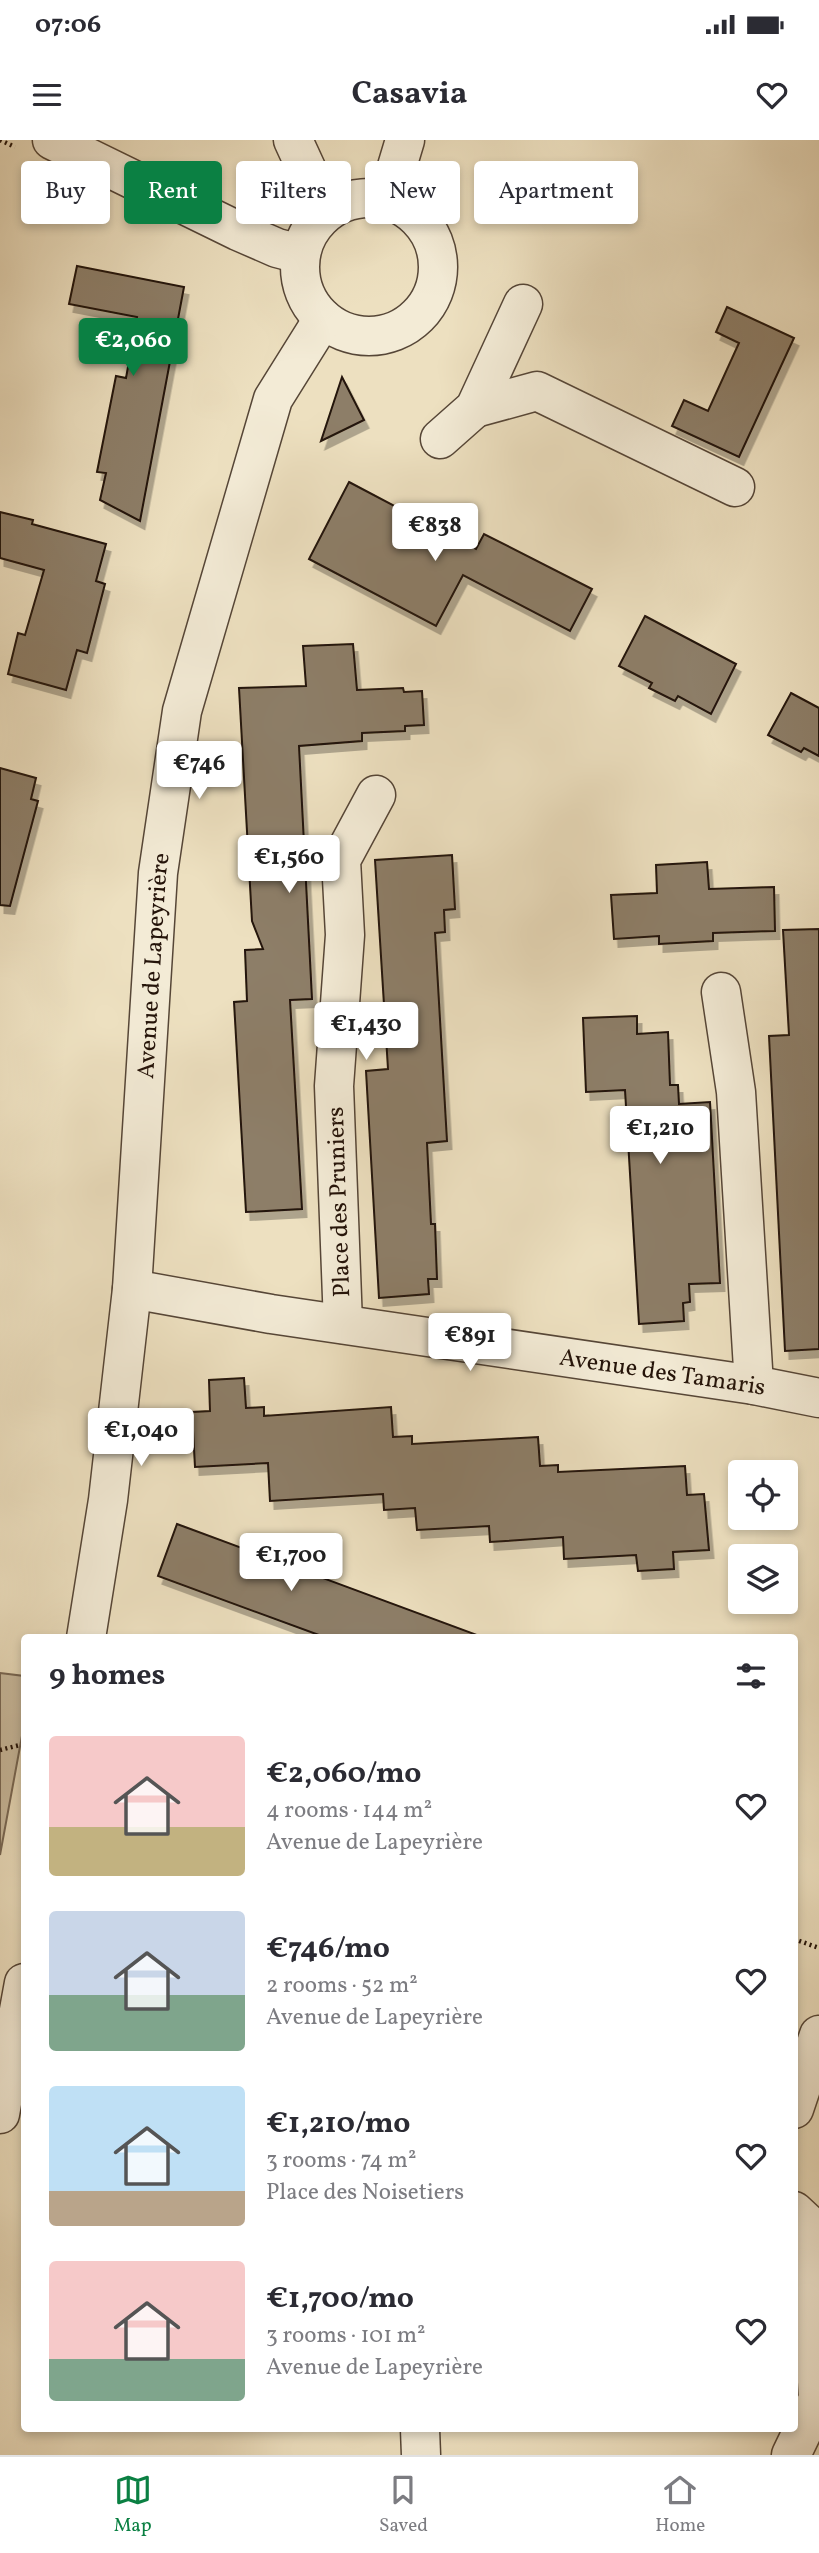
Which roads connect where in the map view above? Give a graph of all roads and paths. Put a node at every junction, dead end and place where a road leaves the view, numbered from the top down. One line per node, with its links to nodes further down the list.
1 (52, 140): 8 (street)
2 (293, 140): 4 (street)
3 (405, 140): 5 (street)
4 (303, 161)
5 (399, 161)
6 (314, 224): 8 (street)
7 (423, 224): 10 (street)
8 (300, 254): 10 (street)
9 (523, 304): 11 (street)
10 (323, 319): 16 (street, Avenue de Lapeyrière)
11 (475, 408): 12 (street); 13 (street)
12 (440, 439)
13 (735, 487)
14 (376, 795): 17 (street, Place des Pruniers)
15 (721, 992): 18 (street)
16 (132, 1289): 17 (street, Avenue des Tamaris); 20 (street, Avenue de Lapeyrière)
17 (343, 1324): 18 (street, Avenue des Tamaris)
18 (754, 1385): 19 (street, Avenue des Tamaris)
19 (819, 1398)
20 (87, 1634)
21 (21, 1745): 22 (path)
22 (0, 1750)
23 (798, 1940): 24 (path)
24 (819, 1948)
25 (21, 1999): 28 (street)
26 (819, 2035): 27 (street)
27 (798, 2097)
28 (0, 2114)
29 (798, 2119): 30 (street)
30 (819, 2127)
31 (798, 2215): 34 (street)
32 (420, 2432): 33 (street)
33 (421, 2455)
34 (791, 2455)

